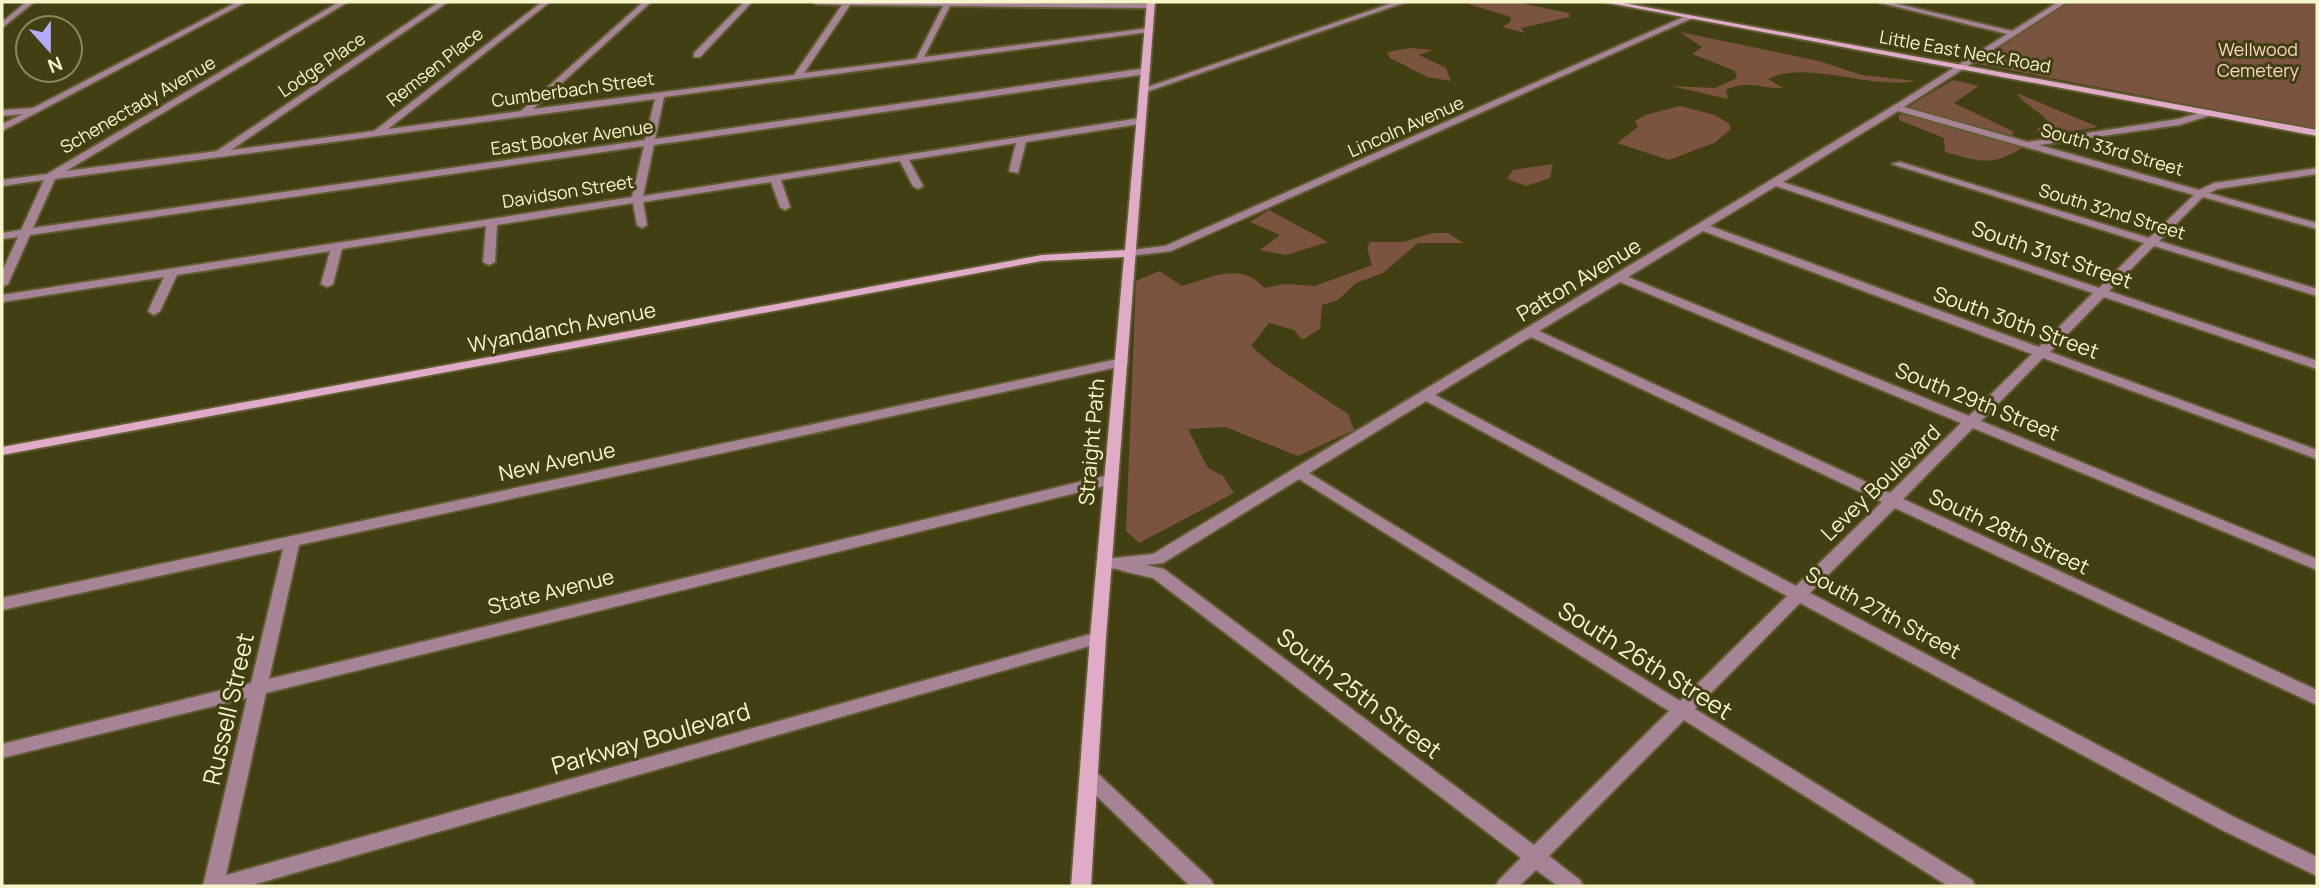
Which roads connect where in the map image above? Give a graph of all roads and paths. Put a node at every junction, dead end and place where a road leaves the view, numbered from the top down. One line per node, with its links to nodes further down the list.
1 (30, 2): 18 (street)
2 (242, 2): 31 (street)
3 (344, 2): 47 (street, Schenectady Avenue)
4 (444, 2): 42 (street, Lodge Place)
5 (546, 2): 37 (street, Remsen Place)
6 (647, 2): 33 (street)
7 (748, 2): 23 (street)
8 (816, 2): 9 (street)
9 (848, 2): 14 (street); 27 (street)
10 (1402, 2): 28 (street)
11 (1607, 2): 16 (main road, Little East Neck Road)
12 (1881, 2): 21 (street)
13 (2063, 2): 21 (street, Patton Avenue)
14 (948, 3): 15 (street); 24 (street)
15 (1151, 4): 20 (main road, Straight Path)
16 (1637, 4): 17 (main road, Little East Neck Road)
17 (1691, 18): 25 (main road, Little East Neck Road); 63 (street, Lincoln Avenue)
18 (2, 26)
19 (1045, 30): 22 (street)
20 (1149, 30): 22 (street, Cumberbach Street); 26 (main road, Straight Path)
21 (2011, 33): 25 (street, Patton Avenue)
22 (1043, 43): 24 (street, Cumberbach Street)
23 (697, 55)
24 (919, 60): 27 (street, Cumberbach Street)
25 (1959, 67): 30 (street, Patton Avenue); 34 (main road, Little East Neck Road)
26 (1146, 71): 28 (main road, Straight Path); 40 (street, East Booker Avenue)
27 (796, 76): 29 (street, Cumberbach Street)
28 (1143, 90): 35 (main road, Straight Path)
29 (660, 95): 33 (street, Cumberbach Street); 40 (street)
30 (1897, 108): 41 (street, South 33rd Street); 49 (street, Patton Avenue)
31 (39, 109): 32 (street); 36 (street)
32 (2, 113)
33 (524, 113): 37 (street, Cumberbach Street)
34 (2209, 113): 38 (main road, Little East Neck Road); 41 (street)
35 (1140, 121): 39 (street, Davidson Street); 63 (main road, Straight Path)
36 (2, 128)
37 (378, 132): 42 (street, Cumberbach Street)
38 (2317, 133)
39 (1021, 139): 43 (street, Davidson Street); 45 (street)
40 (650, 142): 53 (street); 59 (street, East Booker Avenue)
41 (2025, 144): 52 (street, South 33rd Street)
42 (217, 154): 47 (street, Cumberbach Street)
43 (903, 158): 48 (street, Davidson Street); 51 (street)
44 (1897, 164): 61 (street, South 32nd Street)
45 (1014, 171)
46 (2317, 171): 52 (street, Levey Boulevard)
47 (51, 176): 50 (street, Cumberbach Street); 59 (street, Schenectady Avenue)
48 (775, 177): 53 (street, Davidson Street); 54 (street)
49 (1773, 182): 58 (street, Patton Avenue); 69 (street, South 31st Street)
50 (2, 183)
51 (918, 186)
52 (2201, 193): 57 (street, South 33rd Street); 61 (street, Levey Boulevard)
53 (637, 199): 55 (street, Davidson Street); 56 (street)
54 (785, 207)
55 (492, 222): 62 (street, Davidson Street); 64 (street)
56 (642, 225)
57 (2317, 226)
58 (1702, 227): 66 (street, Patton Avenue); 74 (street, South 30th Street)
59 (27, 232): 60 (street, East Booker Avenue); 67 (street, Schenectady Avenue)
60 (2, 236)
61 (2152, 243): 69 (street, Levey Boulevard); 70 (street, South 32nd Street)
62 (337, 246): 65 (street, Davidson Street); 68 (street)
63 (1130, 253): 75 (main road, Straight Path); 79 (main road, Wyandanch Avenue)
64 (489, 262)
65 (172, 273): 71 (street, Davidson Street); 72 (street)
66 (1621, 278): 73 (street, Patton Avenue); 78 (street, South 29th Street)
67 (2, 284)
68 (327, 284)
69 (2102, 292): 74 (street, Levey Boulevard); 76 (street, South 31st Street)
70 (2317, 293)
71 (2, 299)
72 (154, 311)
73 (1531, 332): 77 (street, Patton Avenue); 83 (street, South 28th Street)
74 (2041, 353): 78 (street, Levey Boulevard); 80 (street, South 30th Street)
75 (1122, 362): 82 (main road, Straight Path); 84 (street, New Avenue)
76 (2317, 365)
77 (1428, 397): 81 (street, Patton Avenue); 87 (street, South 27th Street)
78 (1972, 423): 83 (street, Levey Boulevard); 86 (street, South 29th Street)
79 (2, 451)
80 (2317, 455)
81 (1301, 474): 85 (street, Patton Avenue); 92 (street, South 26th Street)
82 (1112, 479): 85 (main road, Straight Path); 90 (street, State Avenue)
83 (1892, 501): 87 (street, Levey Boulevard); 91 (street, South 28th Street)
84 (292, 542): 88 (street, New Avenue); 90 (street, Russell Street)
85 (1105, 564): 89 (main road, Straight Path); 95 (street, South 25th Street)
86 (2317, 565)
87 (1798, 593): 92 (street, Levey Boulevard); 96 (street, South 27th Street)
88 (2, 604)
89 (1098, 638): 94 (main road, Straight Path); 97 (street, Parkway Boulevard)
90 (259, 687): 93 (street, State Avenue); 97 (street, Russell Street)
91 (2317, 698)
92 (1683, 713): 95 (street, Levey Boulevard); 102 (street, South 26th Street)
93 (2, 751)
94 (1089, 777): 98 (main road, Straight Path); 99 (street)
95 (1534, 858): 100 (street, Levey Boulevard); 101 (street, South 25th Street)
96 (2317, 867)
97 (215, 886)
98 (1081, 886)
99 (1204, 886)
100 (1506, 886)
101 (1573, 886)
102 (1965, 886)

